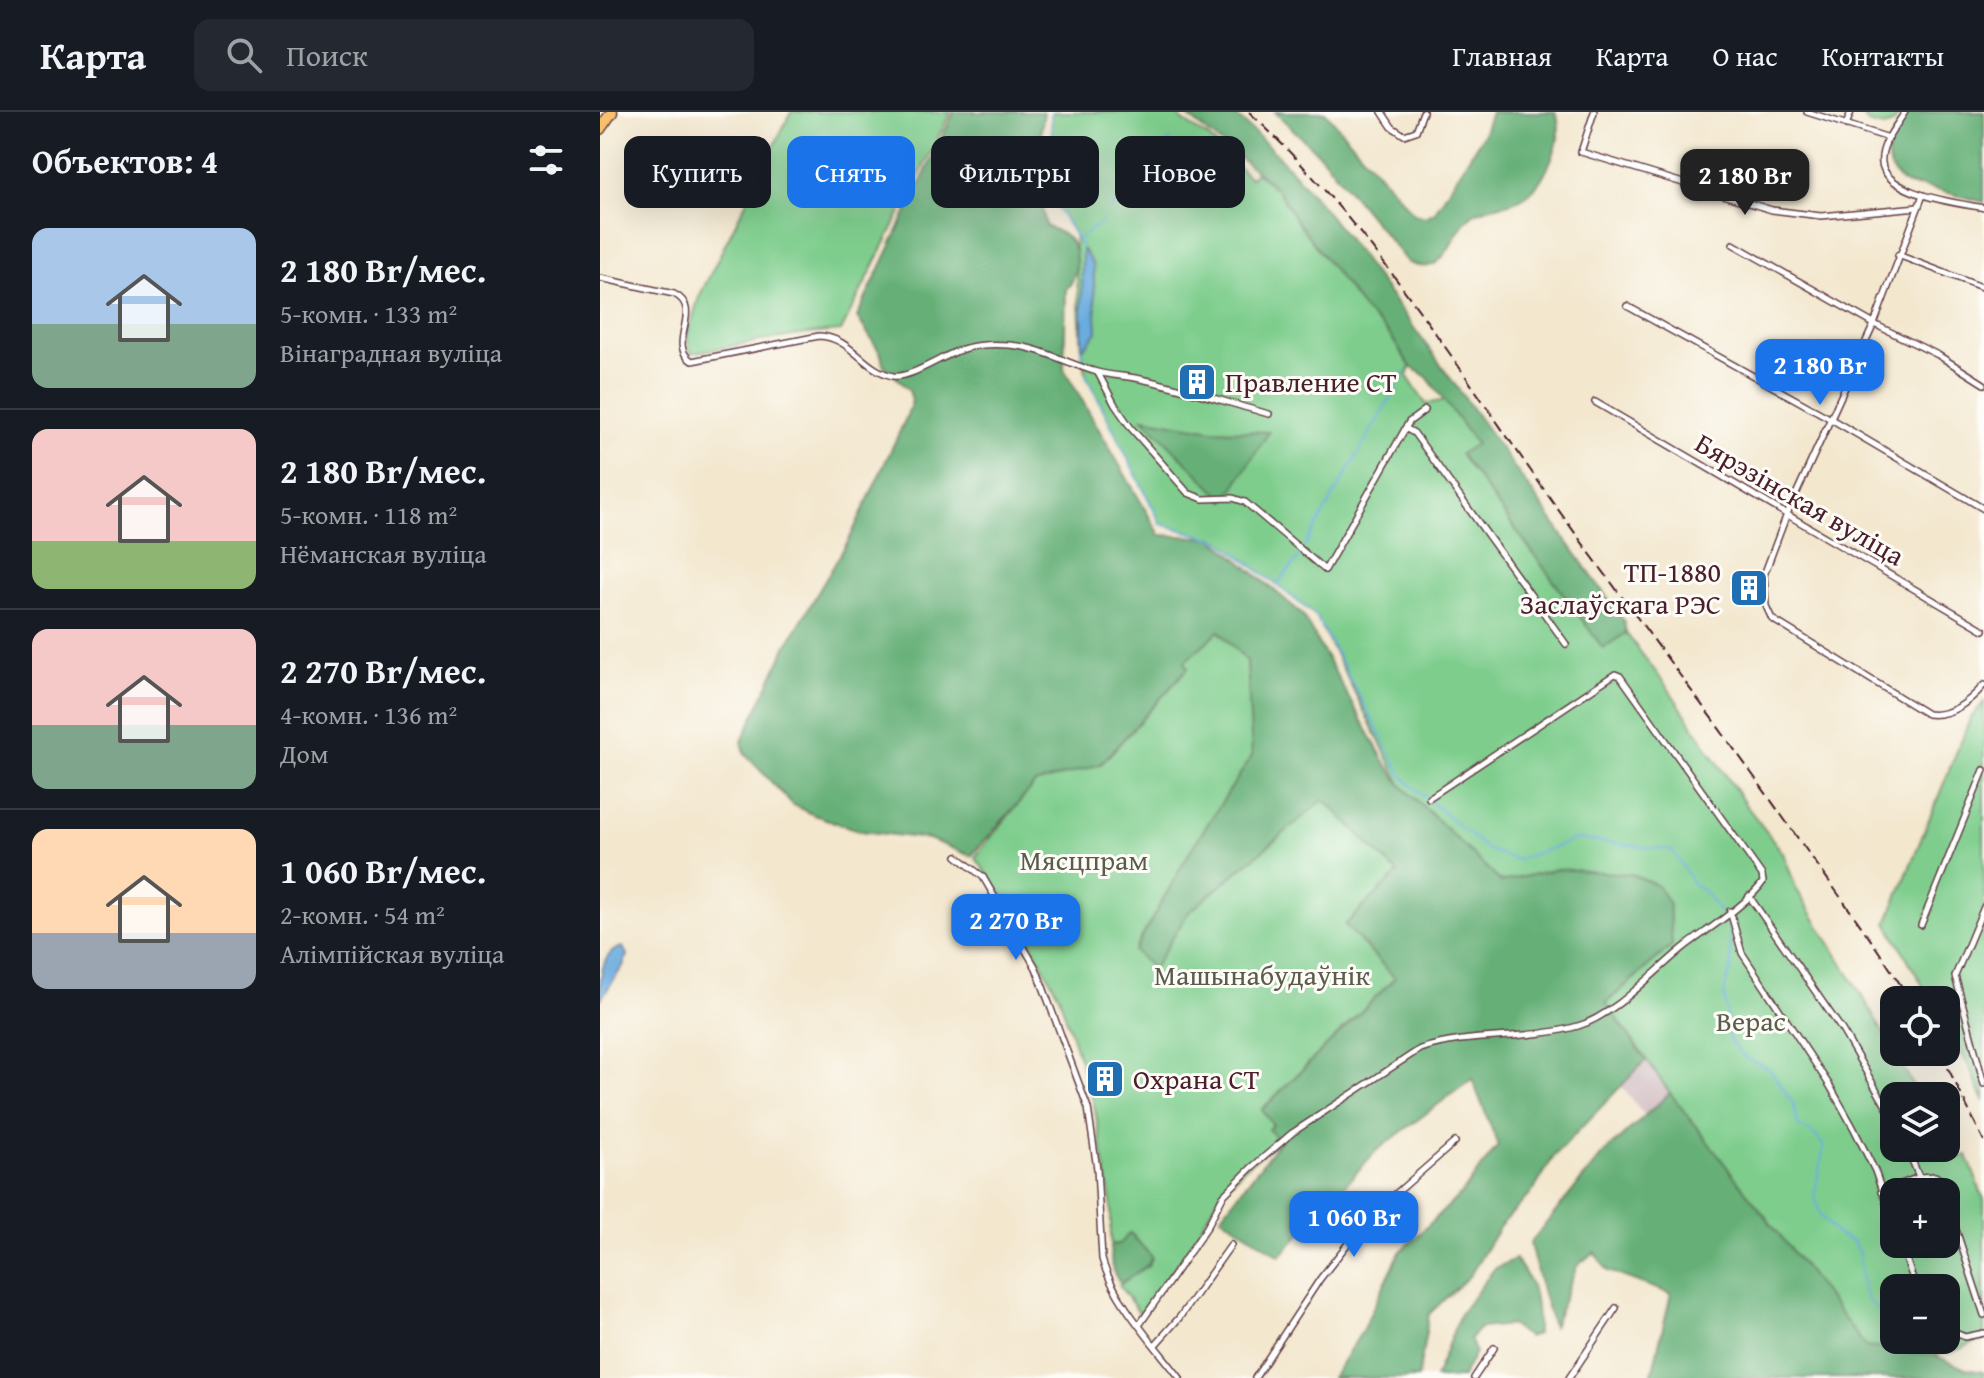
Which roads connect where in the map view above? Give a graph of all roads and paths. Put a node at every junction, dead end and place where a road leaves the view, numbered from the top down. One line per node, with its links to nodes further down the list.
1 (612, 112): 9 (highway)
2 (1382, 112): 3 (street)
3 (1423, 112)
4 (1594, 112): 12 (street)
5 (1807, 112): 8 (street)
6 (1851, 112): 8 (street)
7 (1905, 112): 10 (street)
8 (1846, 125): 10 (street)
9 (600, 129)
10 (1889, 138): 11 (street)
11 (1923, 195): 12 (street); 13 (street)
12 (1918, 207): 15 (street)
13 (1984, 208)
14 (1733, 244): 19 (street)
15 (1898, 255): 17 (street); 19 (street)
16 (600, 278): 20 (street)
17 (1984, 288)
18 (1627, 306): 25 (street)
19 (1874, 324): 21 (street); 25 (street)
20 (1098, 372): 24 (street); 26 (street)
21 (1984, 384)
22 (1595, 402): 28 (street, Бярэзінская вуліца)
23 (1425, 410): 26 (street)
24 (1269, 414)
25 (1831, 419): 27 (street); 28 (street)
26 (1405, 428): 30 (street)
27 (1984, 509)
28 (1787, 514): 29 (street, Бярэзінская вуліца); 31 (street)
29 (1984, 630)
30 (1566, 644)
31 (1984, 685)
32 (1984, 770): 38 (street)
33 (1429, 798): 35 (street)
34 (957, 856): 50 (street)
35 (1749, 896): 37 (street); 40 (street)
36 (1984, 907): 39 (street)
37 (1730, 911): 45 (street); 50 (street)
38 (1921, 925)
39 (1984, 1084)
40 (1880, 1096)
41 (1455, 1142): 56 (street)
42 (1913, 1162): 43 (street)
43 (1919, 1177): 44 (street)
44 (1938, 1178)
45 (1880, 1188)
46 (1960, 1242): 49 (street)
47 (1231, 1245): 53 (street)
48 (1616, 1308): 58 (street)
49 (1984, 1315)
50 (1140, 1324): 53 (street)
51 (1984, 1333): 52 (street)
52 (1960, 1335)
53 (1155, 1345): 55 (street)
54 (1494, 1348): 57 (street)
55 (1180, 1378)
56 (1255, 1378)
57 (1474, 1378)
58 (1569, 1378)

